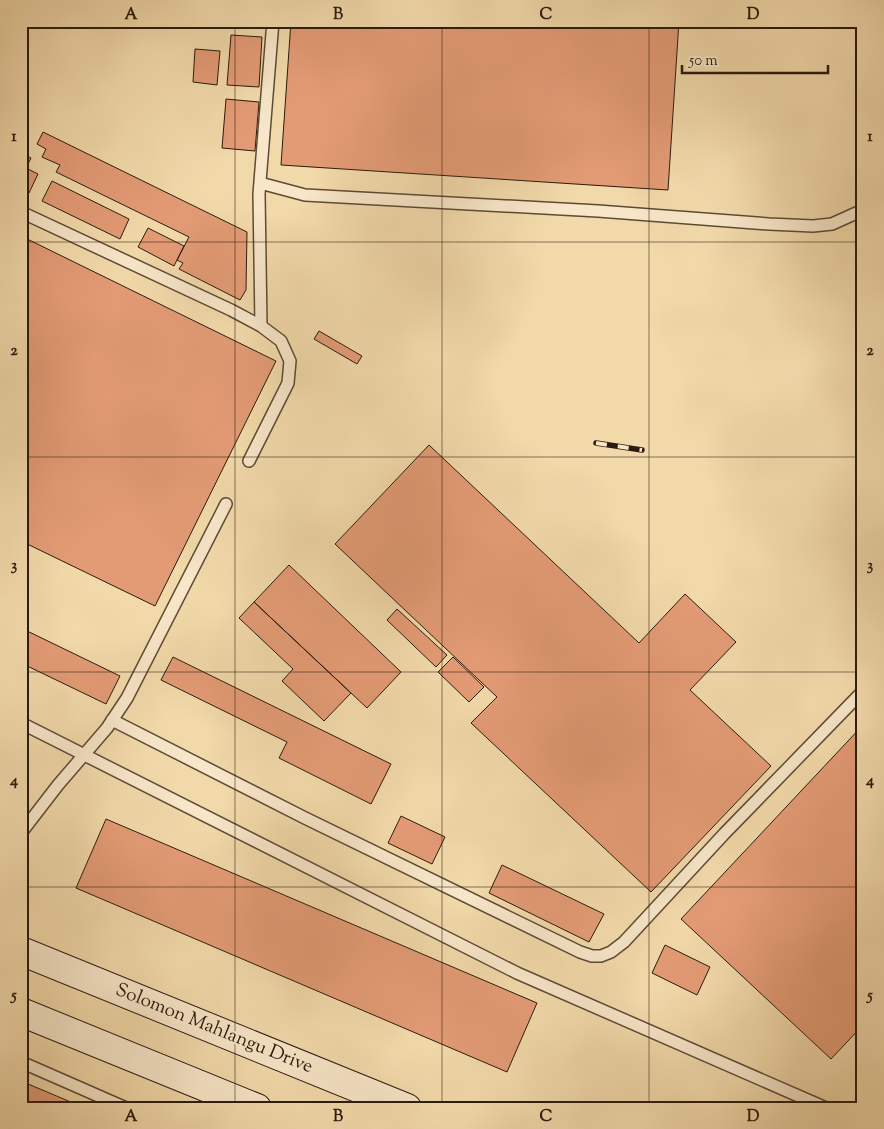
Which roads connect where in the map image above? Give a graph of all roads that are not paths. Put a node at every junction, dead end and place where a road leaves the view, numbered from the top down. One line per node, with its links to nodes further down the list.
1 (272, 21): 2 (lane)
2 (260, 183): 3 (lane); 5 (lane)
3 (863, 210)
4 (21, 212): 5 (lane)
5 (261, 326): 6 (lane)
6 (249, 461)
7 (226, 504): 9 (lane)
8 (863, 690): 9 (lane)
9 (112, 720): 11 (lane)
10 (21, 724): 11 (lane)
11 (83, 756): 12 (lane); 19 (lane)
12 (21, 833)
13 (21, 951): 16 (main road, Solomon Mahlangu Drive)
14 (21, 1012): 18 (main road)
15 (21, 1062): 17 (lane)
16 (395, 1106)
17 (126, 1108)
18 (257, 1108)
19 (826, 1108)

